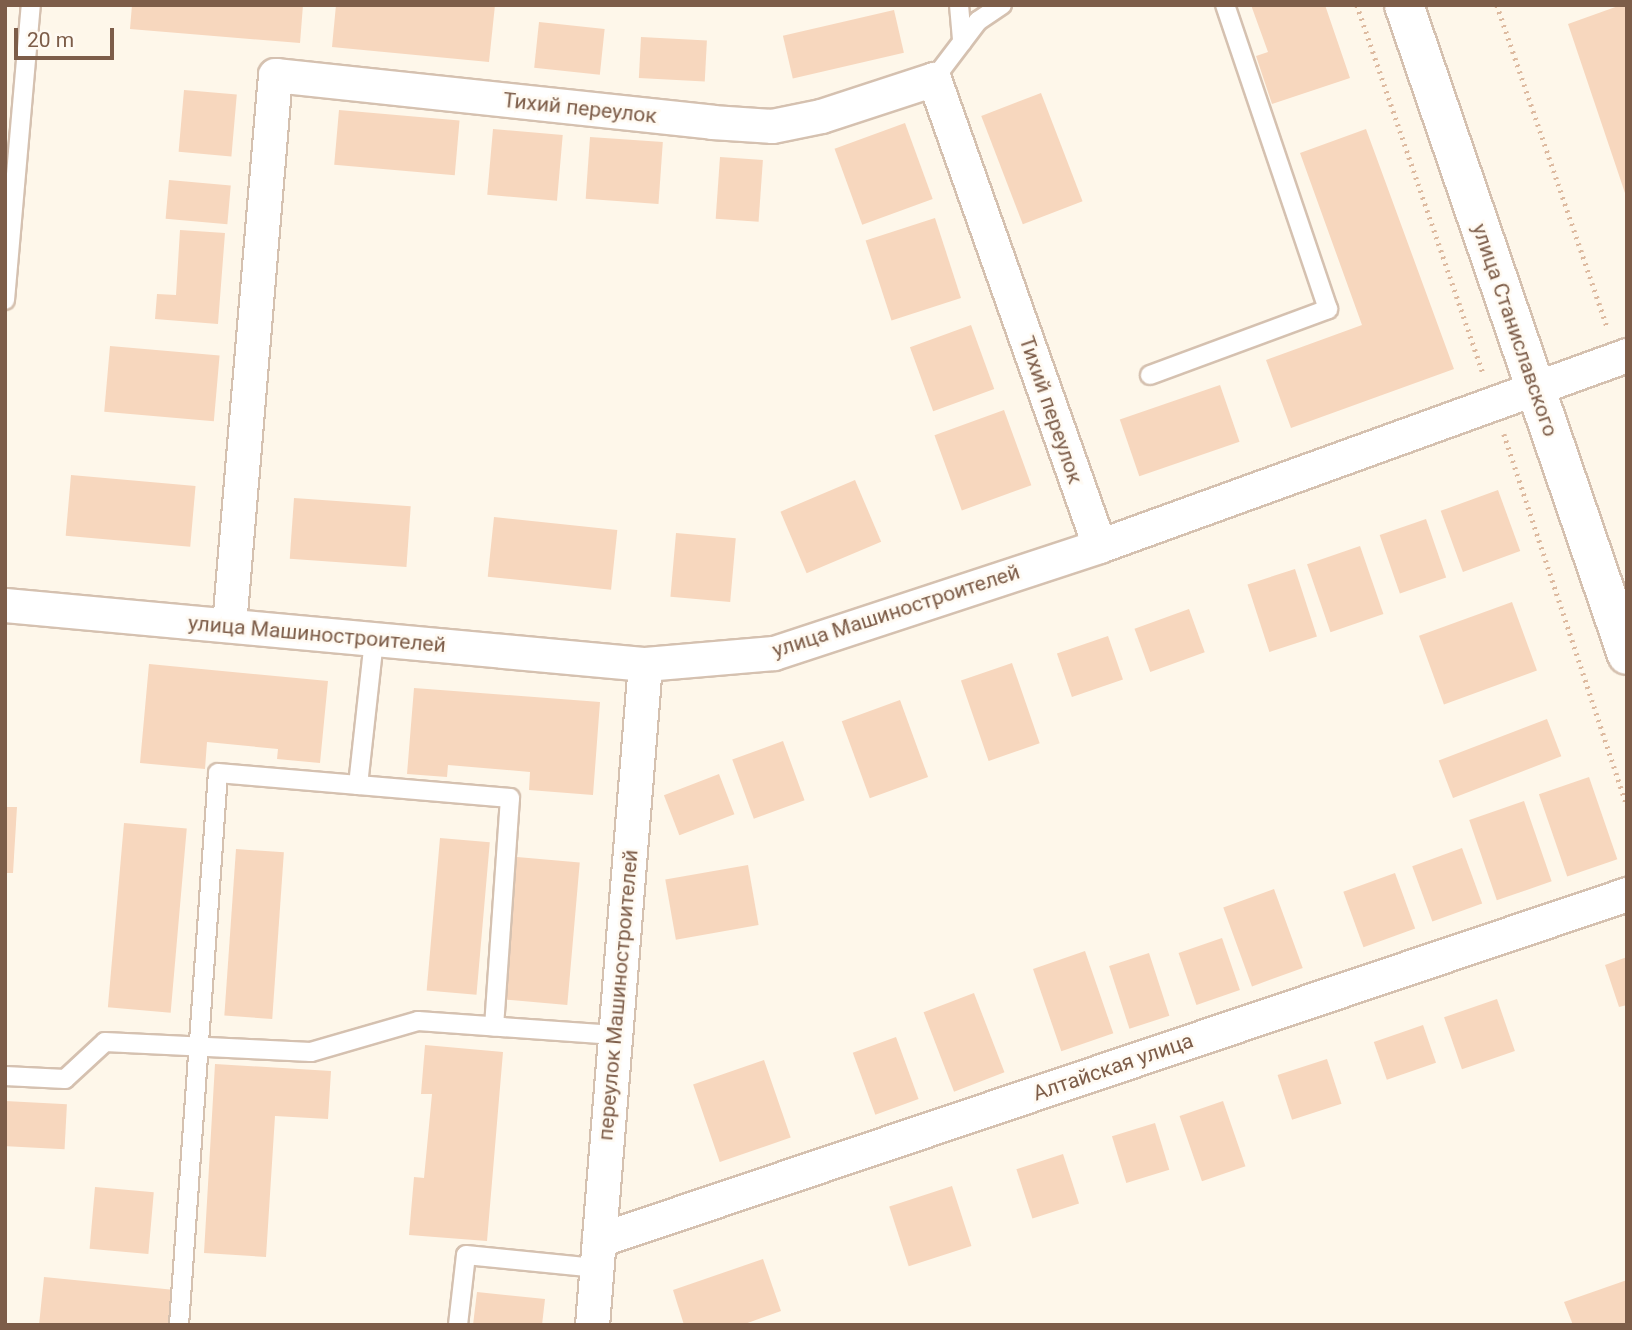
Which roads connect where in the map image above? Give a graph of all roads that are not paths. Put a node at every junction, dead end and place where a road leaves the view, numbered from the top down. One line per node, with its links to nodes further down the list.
1 (31, 5): 8 (lane)
2 (959, 5): 6 (lane)
3 (1002, 5): 6 (lane)
4 (1225, 5): 10 (lane)
5 (1404, 5): 11 (main road, улица Станиславского)
6 (962, 42): 7 (lane)
7 (934, 79): 12 (street, Тихий переулок); 14 (street, Тихий переулок)
8 (5, 300)
9 (1622, 356): 11 (street, улица Машиностроителей)
10 (1150, 375)
11 (1534, 388): 12 (street, улица Машиностроителей); 16 (main road, улица Станиславского)
12 (1099, 546): 17 (street, улица Машиностроителей)
13 (5, 605): 14 (street, улица Машиностроителей)
14 (229, 625): 15 (street, улица Машиностроителей)
15 (374, 639): 17 (street, улица Машиностроителей); 18 (lane)
16 (1627, 655)
17 (645, 664): 21 (street, переулок Машиностроителей)
18 (358, 785): 20 (lane); 22 (lane)
19 (1627, 894): 24 (street, Алтайская улица)
20 (494, 1026): 21 (lane); 22 (lane)
21 (615, 1035): 24 (street, переулок Машиностроителей)
22 (198, 1047): 23 (lane); 25 (lane)
23 (5, 1076)
24 (598, 1254): 26 (lane); 27 (street, переулок Машиностроителей)
25 (180, 1325)
26 (458, 1325)
27 (593, 1325)

